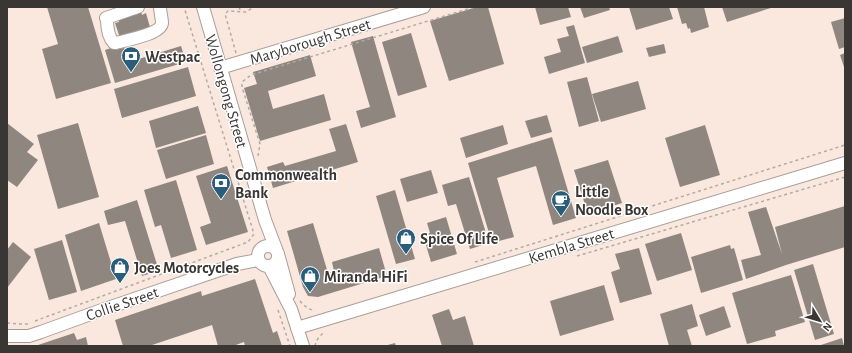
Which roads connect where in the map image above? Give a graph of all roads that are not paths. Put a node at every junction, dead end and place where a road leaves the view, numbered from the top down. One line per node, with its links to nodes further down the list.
1 (138, 7): 2 (street)
2 (160, 7)
3 (203, 7): 5 (street, Wollongong Street)
4 (424, 7): 5 (street, Maryborough Street)
5 (220, 68): 7 (street, Wollongong Street)
6 (845, 163): 12 (street, Kembla Street)
7 (265, 220): 8 (street, Wollongong Street); 9 (street, Wollongong Street)
8 (277, 251): 9 (street); 10 (street); 11 (street, Wollongong Street)
9 (260, 253): 10 (street); 14 (street, Collie Street)
10 (269, 266): 11 (street, Wollongong Street)
11 (291, 309): 12 (street, Wollongong Street)
12 (297, 328): 16 (street, Wollongong Street)
13 (7, 336): 14 (street, Collie Street)
14 (29, 336): 15 (street)
15 (8, 346)
16 (302, 346)

